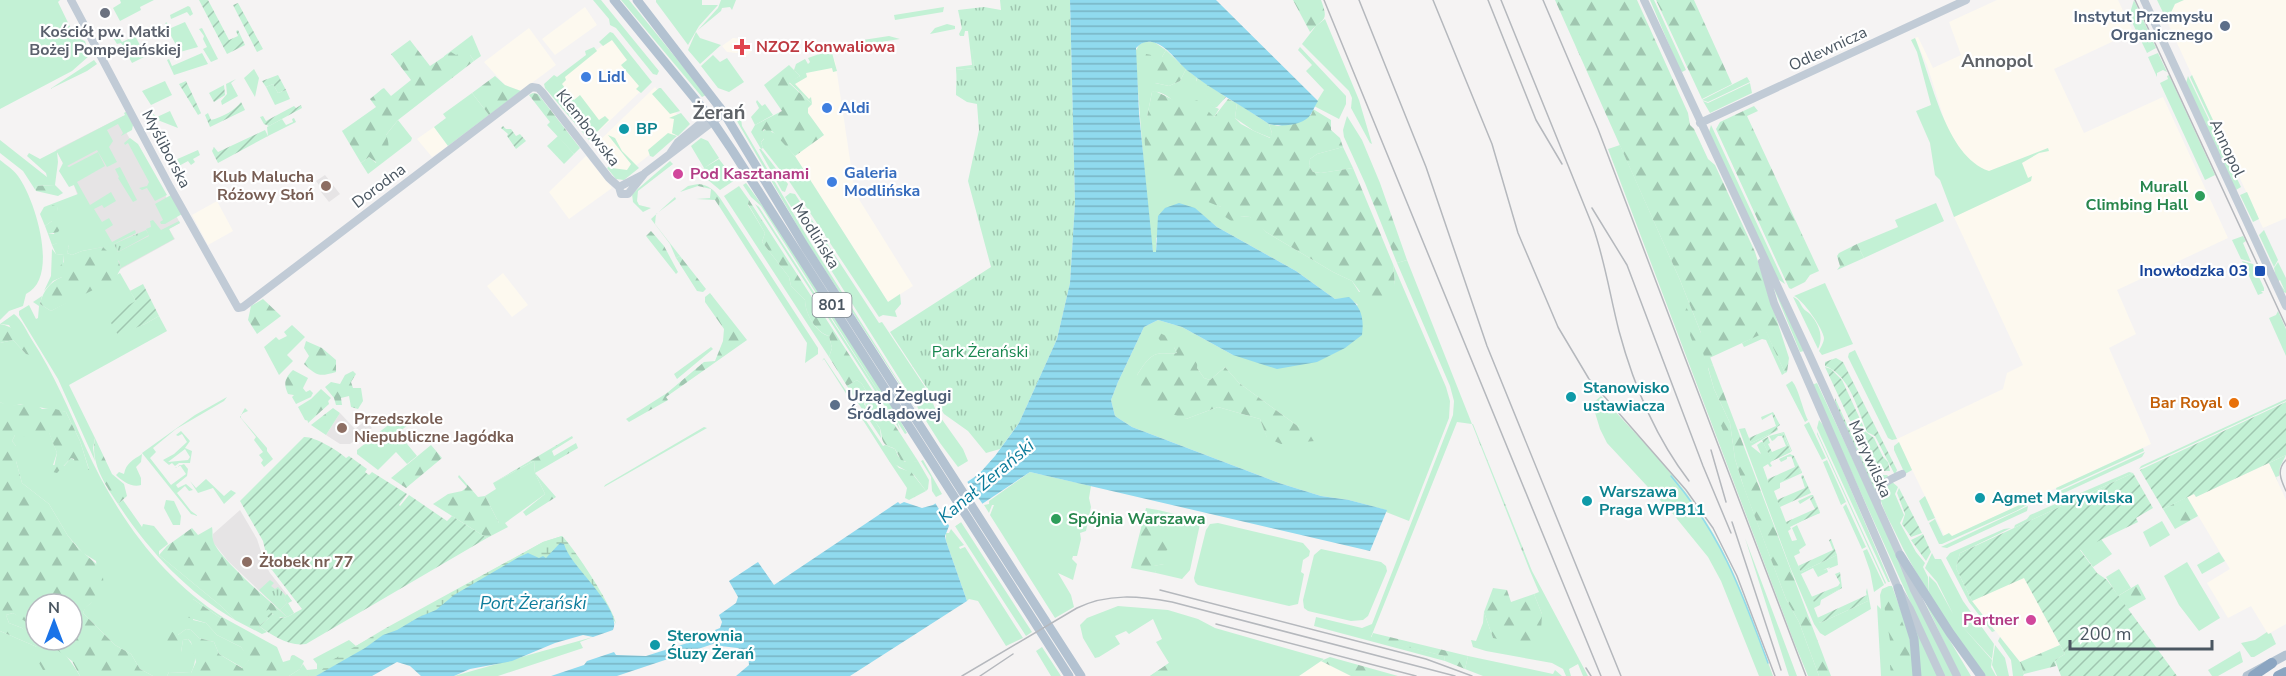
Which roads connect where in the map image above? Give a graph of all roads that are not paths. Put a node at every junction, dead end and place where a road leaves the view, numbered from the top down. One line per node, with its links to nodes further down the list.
1 (71, 0): 13 (street, Myśliborska)
2 (614, 0): 9 (main road, Modlińska / 801)
3 (637, 0): 8 (main road, Modlińska / 801)
4 (1644, 0): 10 (street, Marywilska)
5 (1966, 0): 10 (street, Odlewnicza)
6 (2144, 0): 12 (street, Annopol)
7 (535, 87): 9 (street, Klembowska); 13 (street, Dorodna)
8 (722, 110): 9 (street); 15 (main road, Modlińska / 801)
9 (711, 119): 15 (main road, Modlińska / 801)
10 (1700, 123): 11 (street, Marywilska)
11 (1760, 252): 16 (street, Marywilska); 18 (street, Marywilska)
12 (2286, 306)
13 (239, 308)
14 (1902, 474): 16 (street)
15 (953, 487): 20 (main road, Modlińska / 801)
16 (1878, 508): 17 (street, Marywilska)
17 (1900, 555): 19 (main road); 28 (street, Marywilska)
18 (1898, 588): 26 (main road); 27 (street, Marywilska)
19 (1950, 633): 29 (main road); 30 (main road)
20 (1052, 641): 24 (main road, Modlińska / 801); 25 (main road, Modlińska / 801)
21 (2286, 656): 22 (main road)
22 (2272, 663): 31 (main road); 32 (highway)
23 (2286, 672): 33 (highway)
24 (1069, 676)
25 (1080, 676)
26 (1917, 676)
27 (1941, 676)
28 (1957, 676)
29 (1973, 676)
30 (1981, 676)
31 (2247, 676)
32 (2253, 676)
33 (2278, 676)

